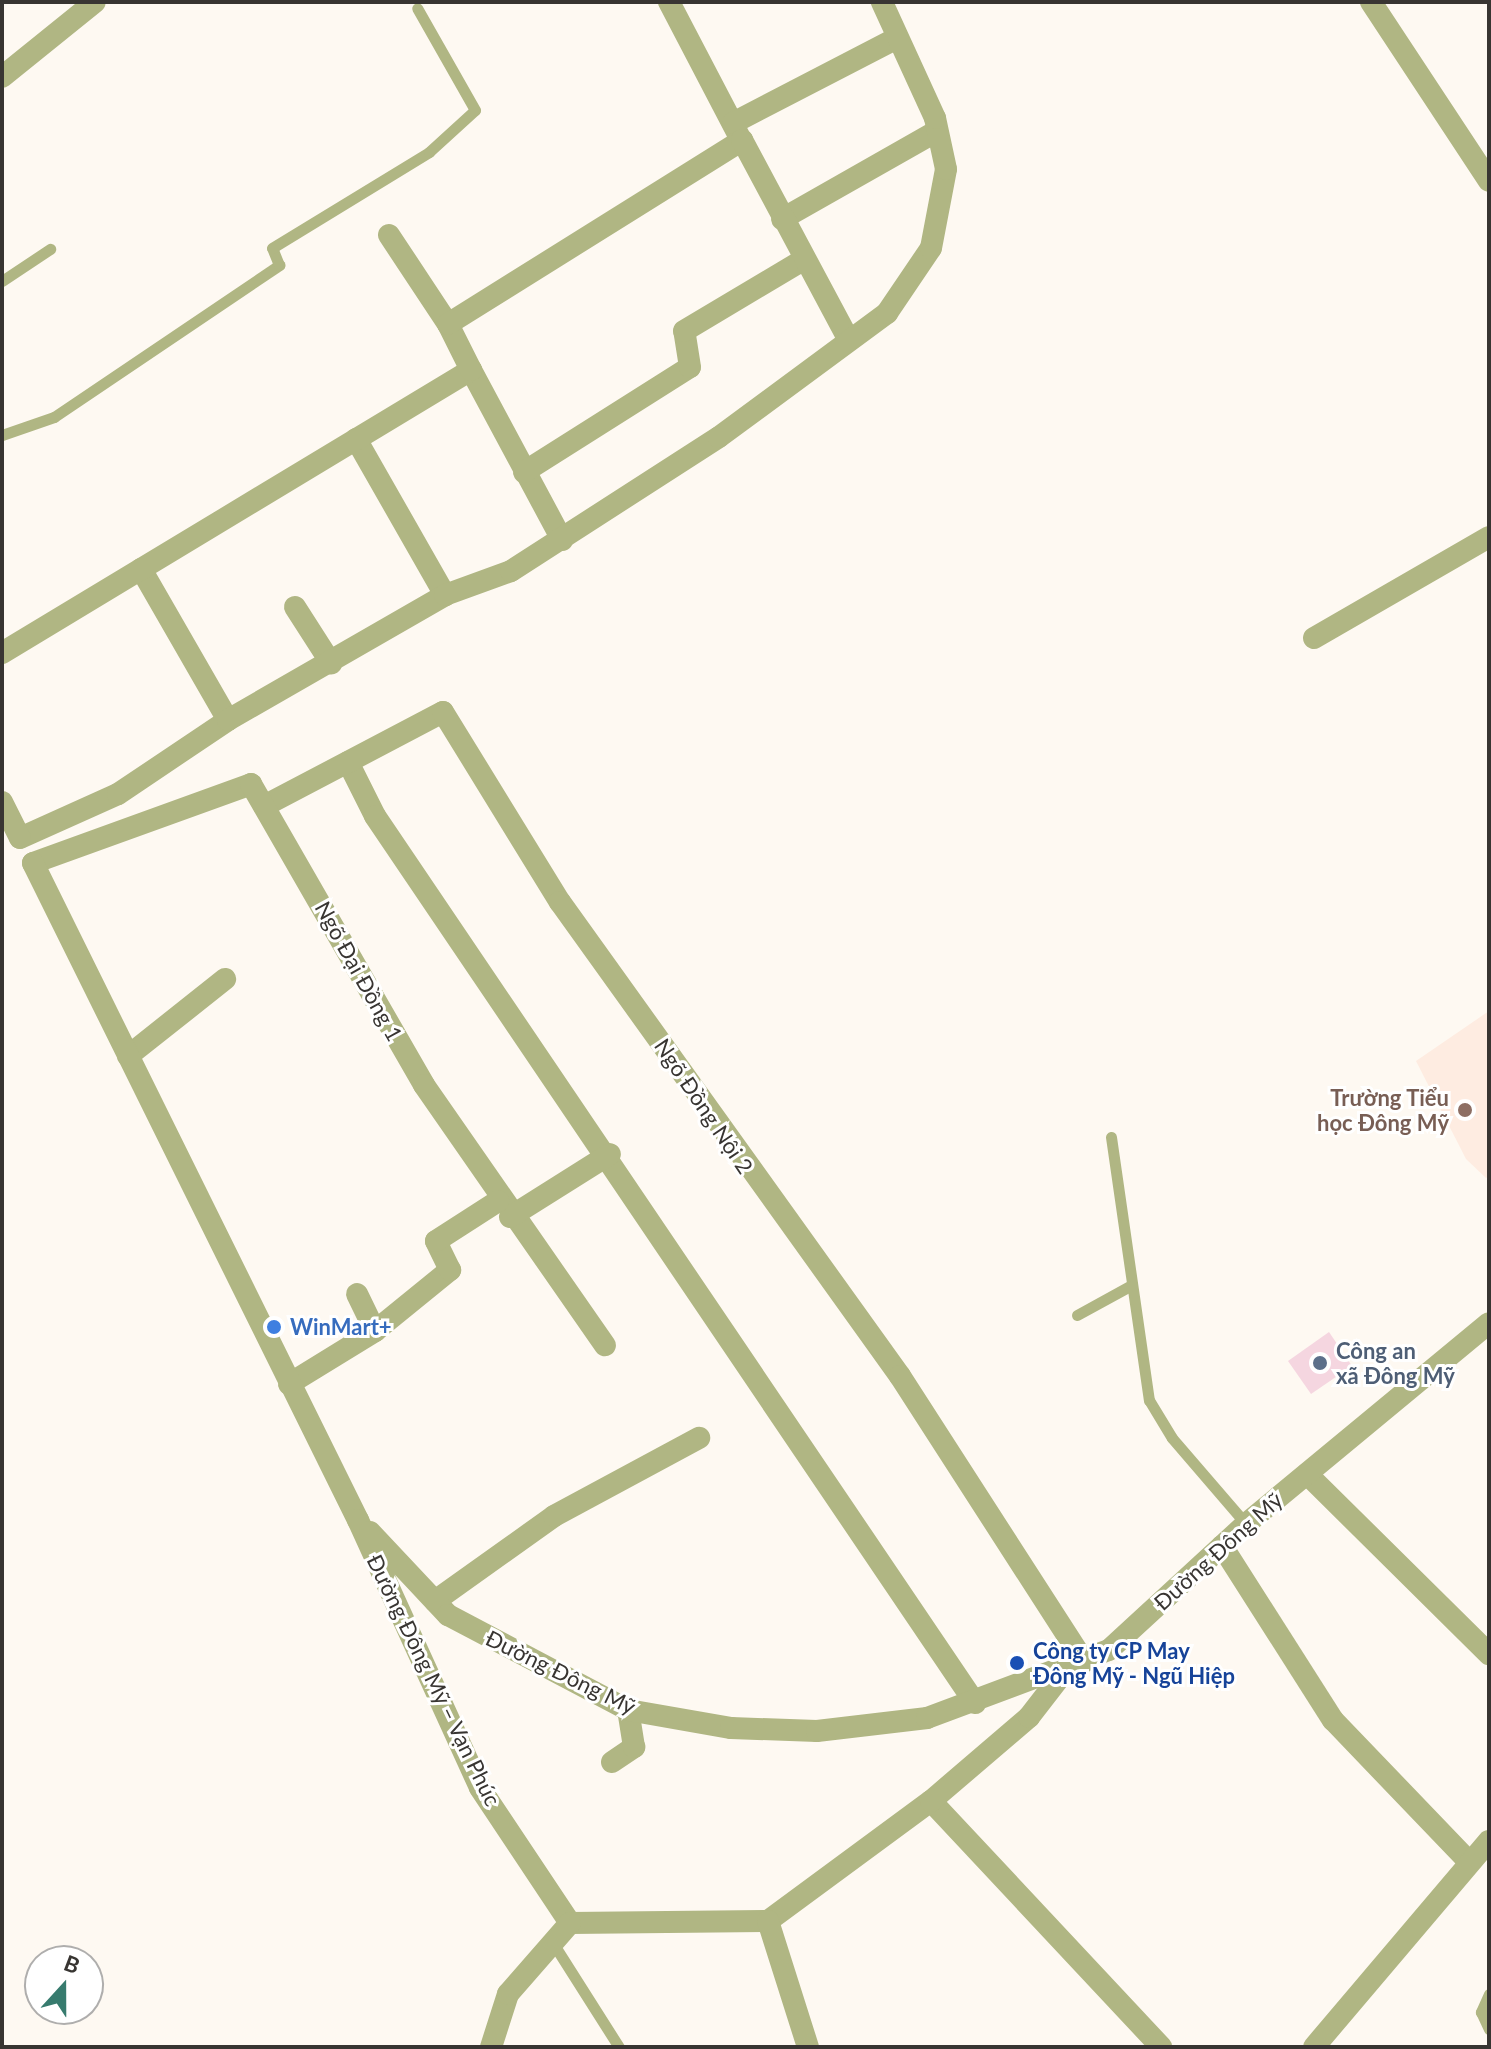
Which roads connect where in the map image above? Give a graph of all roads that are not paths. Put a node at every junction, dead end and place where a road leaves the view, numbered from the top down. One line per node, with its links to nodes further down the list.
1 (95, 2): 7 (street)
2 (669, 2): 9 (street)
3 (882, 2): 6 (street)
4 (1371, 2): 10 (street)
5 (417, 8): 19 (lane)
6 (897, 38): 8 (street); 9 (street)
7 (2, 77)
8 (937, 131): 11 (street); 17 (street)
9 (737, 132): 11 (street); 16 (street)
10 (1489, 181)
11 (782, 219): 14 (street)
12 (389, 235): 16 (street)
13 (50, 249): 15 (lane)
14 (803, 260): 17 (street); 21 (street)
15 (2, 281)
16 (448, 324): 18 (street)
17 (849, 340): 23 (street)
18 (471, 370): 20 (street); 21 (street)
19 (2, 435)
20 (356, 439): 24 (street); 25 (street)
21 (524, 472): 23 (street)
22 (1489, 537): 27 (street)
23 (562, 540): 25 (street)
24 (141, 569): 28 (street); 30 (street)
25 (445, 595): 29 (street)
26 (295, 607): 29 (street)
27 (1314, 638)
28 (2, 653)
29 (331, 663): 30 (street)
30 (228, 720): 32 (street)
31 (348, 762): 33 (street, Ngõ Đồng Nội 2); 37 (street); 53 (street, Ngõ Đồng Nội 2)
32 (2, 804)
33 (264, 806): 35 (street, Ngõ Đại Đồng 1); 38 (street, Ngõ Đại Đồng 1)
34 (225, 979): 35 (street)
35 (128, 1056): 45 (street)
36 (1111, 1137): 39 (lane)
37 (610, 1154): 38 (street); 55 (street)
38 (504, 1209): 43 (street); 44 (street, Ngõ Đại Đồng 1)
39 (1130, 1286): 41 (lane); 49 (lane)
40 (357, 1294): 43 (street)
41 (1077, 1315)
42 (1489, 1323): 47 (street, Đường Đông Mỹ)
43 (375, 1331): 45 (street)
44 (605, 1345)
45 (289, 1384): 48 (street)
46 (699, 1438): 51 (street)
47 (1307, 1474): 49 (street, Đường Đông Mỹ); 52 (street)
48 (358, 1520): 51 (street, Đường Đông Mỹ); 62 (street, Đường Đông Mỹ – Vạn Phúc)
49 (1246, 1524): 50 (street, Đường Đông Mỹ)
50 (1222, 1546): 53 (street, Đường Đông Mỹ); 60 (street)
51 (435, 1601): 56 (street, Đường Đông Mỹ)
52 (1489, 1654)
53 (1084, 1662): 54 (street, Đường Đông Mỹ)
54 (1063, 1673): 55 (street, Đường Đông Mỹ); 58 (street)
55 (975, 1703): 56 (street, Đường Đông Mỹ)
56 (628, 1710): 57 (street)
57 (612, 1762)
58 (931, 1801): 61 (street); 69 (street)
59 (1489, 1841): 60 (street)
60 (1469, 1862): 70 (street)
61 (768, 1921): 62 (street); 68 (street)
62 (570, 1923): 63 (street)
63 (551, 1940): 66 (street); 67 (lane)
64 (1489, 1994): 65 (lane)
65 (1489, 2029)
66 (491, 2047)
67 (619, 2047)
68 (808, 2047)
69 (1161, 2047)
70 (1314, 2047)

